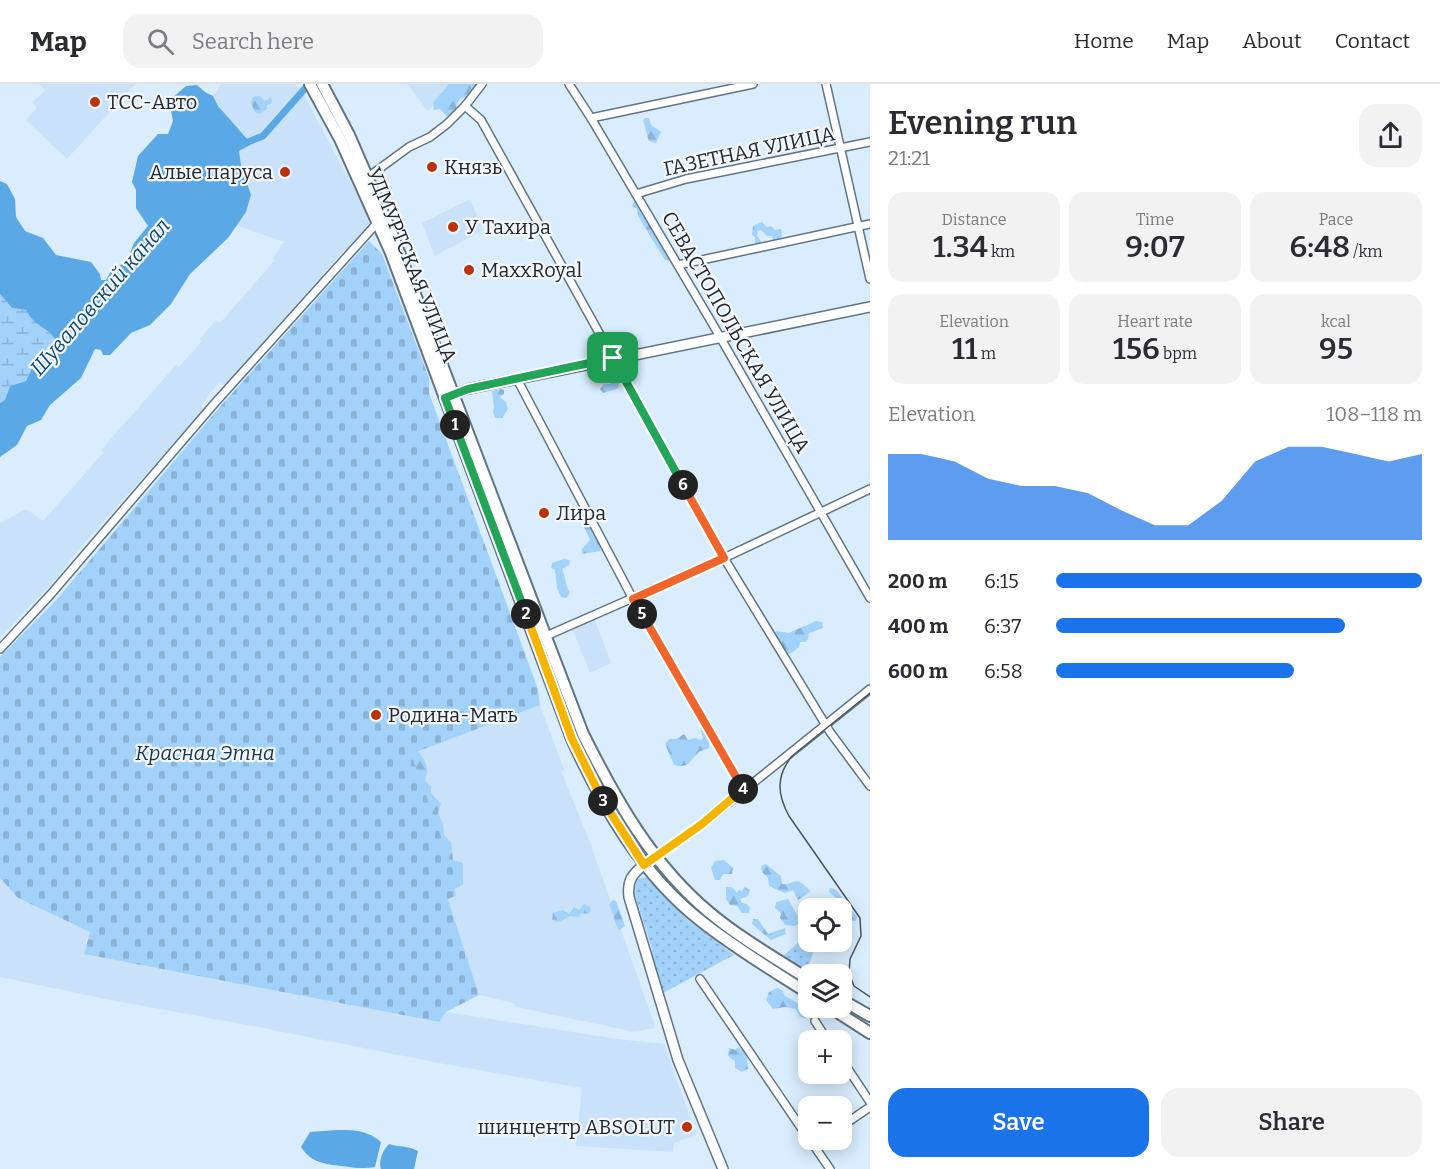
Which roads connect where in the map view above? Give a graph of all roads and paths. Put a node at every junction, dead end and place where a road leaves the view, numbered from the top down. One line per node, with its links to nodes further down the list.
1 (482, 84): 6 (street)
2 (569, 84): 7 (street, СЕВАСТОПОЛЬСКАЯ УЛИЦА)
3 (753, 84): 7 (street)
4 (826, 84): 9 (street)
5 (318, 87): 10 (main road, УДМУРТСКАЯ УЛИЦА); 12 (main road, УДМУРТСКАЯ УЛИЦА)
6 (465, 106): 10 (street); 19 (street)
7 (591, 118): 11 (street, СЕВАСТОПОЛЬСКАЯ УЛИЦА)
8 (870, 142): 9 (street, ГАЗЕТНАЯ УЛИЦА)
9 (841, 148): 11 (street, ГАЗЕТНАЯ УЛИЦА); 14 (street)
10 (368, 177): 21 (main road, УДМУРТСКАЯ УЛИЦА)
11 (636, 194): 15 (street, СЕВАСТОПОЛЬСКАЯ УЛИЦА)
12 (378, 221): 21 (main road, УДМУРТСКАЯ УЛИЦА); 28 (street)
13 (870, 224): 14 (street)
14 (858, 226): 15 (street); 16 (street)
15 (678, 265): 18 (street, СЕВАСТОПОЛЬСКАЯ УЛИЦА)
16 (870, 279)
17 (870, 307): 18 (street)
18 (720, 337): 19 (street); 23 (street, СЕВАСТОПОЛЬСКАЯ УЛИЦА)
19 (613, 358): 20 (street); 24 (street)
20 (517, 379): 21 (street); 26 (street)
21 (450, 396): 27 (main road, УДМУРТСКАЯ УЛИЦА); 34 (main road, УДМУРТСКАЯ УЛИЦА)
22 (870, 489): 23 (street)
23 (821, 511): 24 (street); 25 (street, СЕВАСТОПОЛЬСКАЯ УЛИЦА)
24 (724, 558): 26 (street); 30 (street)
25 (870, 598)
26 (633, 599): 27 (street); 32 (street)
27 (546, 636): 33 (main road, УДМУРТСКАЯ УЛИЦА)
28 (0, 649)
29 (870, 690): 30 (street)
30 (825, 725): 31 (street); 32 (street)
31 (870, 786)
32 (744, 789): 33 (street)
33 (655, 857): 34 (main road); 35 (main road, УДМУРТСКАЯ УЛИЦА)
34 (644, 865): 37 (main road, УДМУРТСКАЯ УЛИЦА); 50 (street)
35 (798, 972)
36 (700, 979): 48 (street)
37 (798, 986)
38 (852, 1006): 39 (main road)
39 (870, 1016)
40 (847, 1018): 43 (main road)
41 (815, 1021): 42 (street)
42 (821, 1030)
43 (870, 1033)
44 (852, 1075): 45 (street)
45 (870, 1102)
46 (870, 1107): 47 (street)
47 (852, 1119)
48 (798, 1122)
49 (817, 1150): 51 (street)
50 (723, 1169)
51 (830, 1169)

